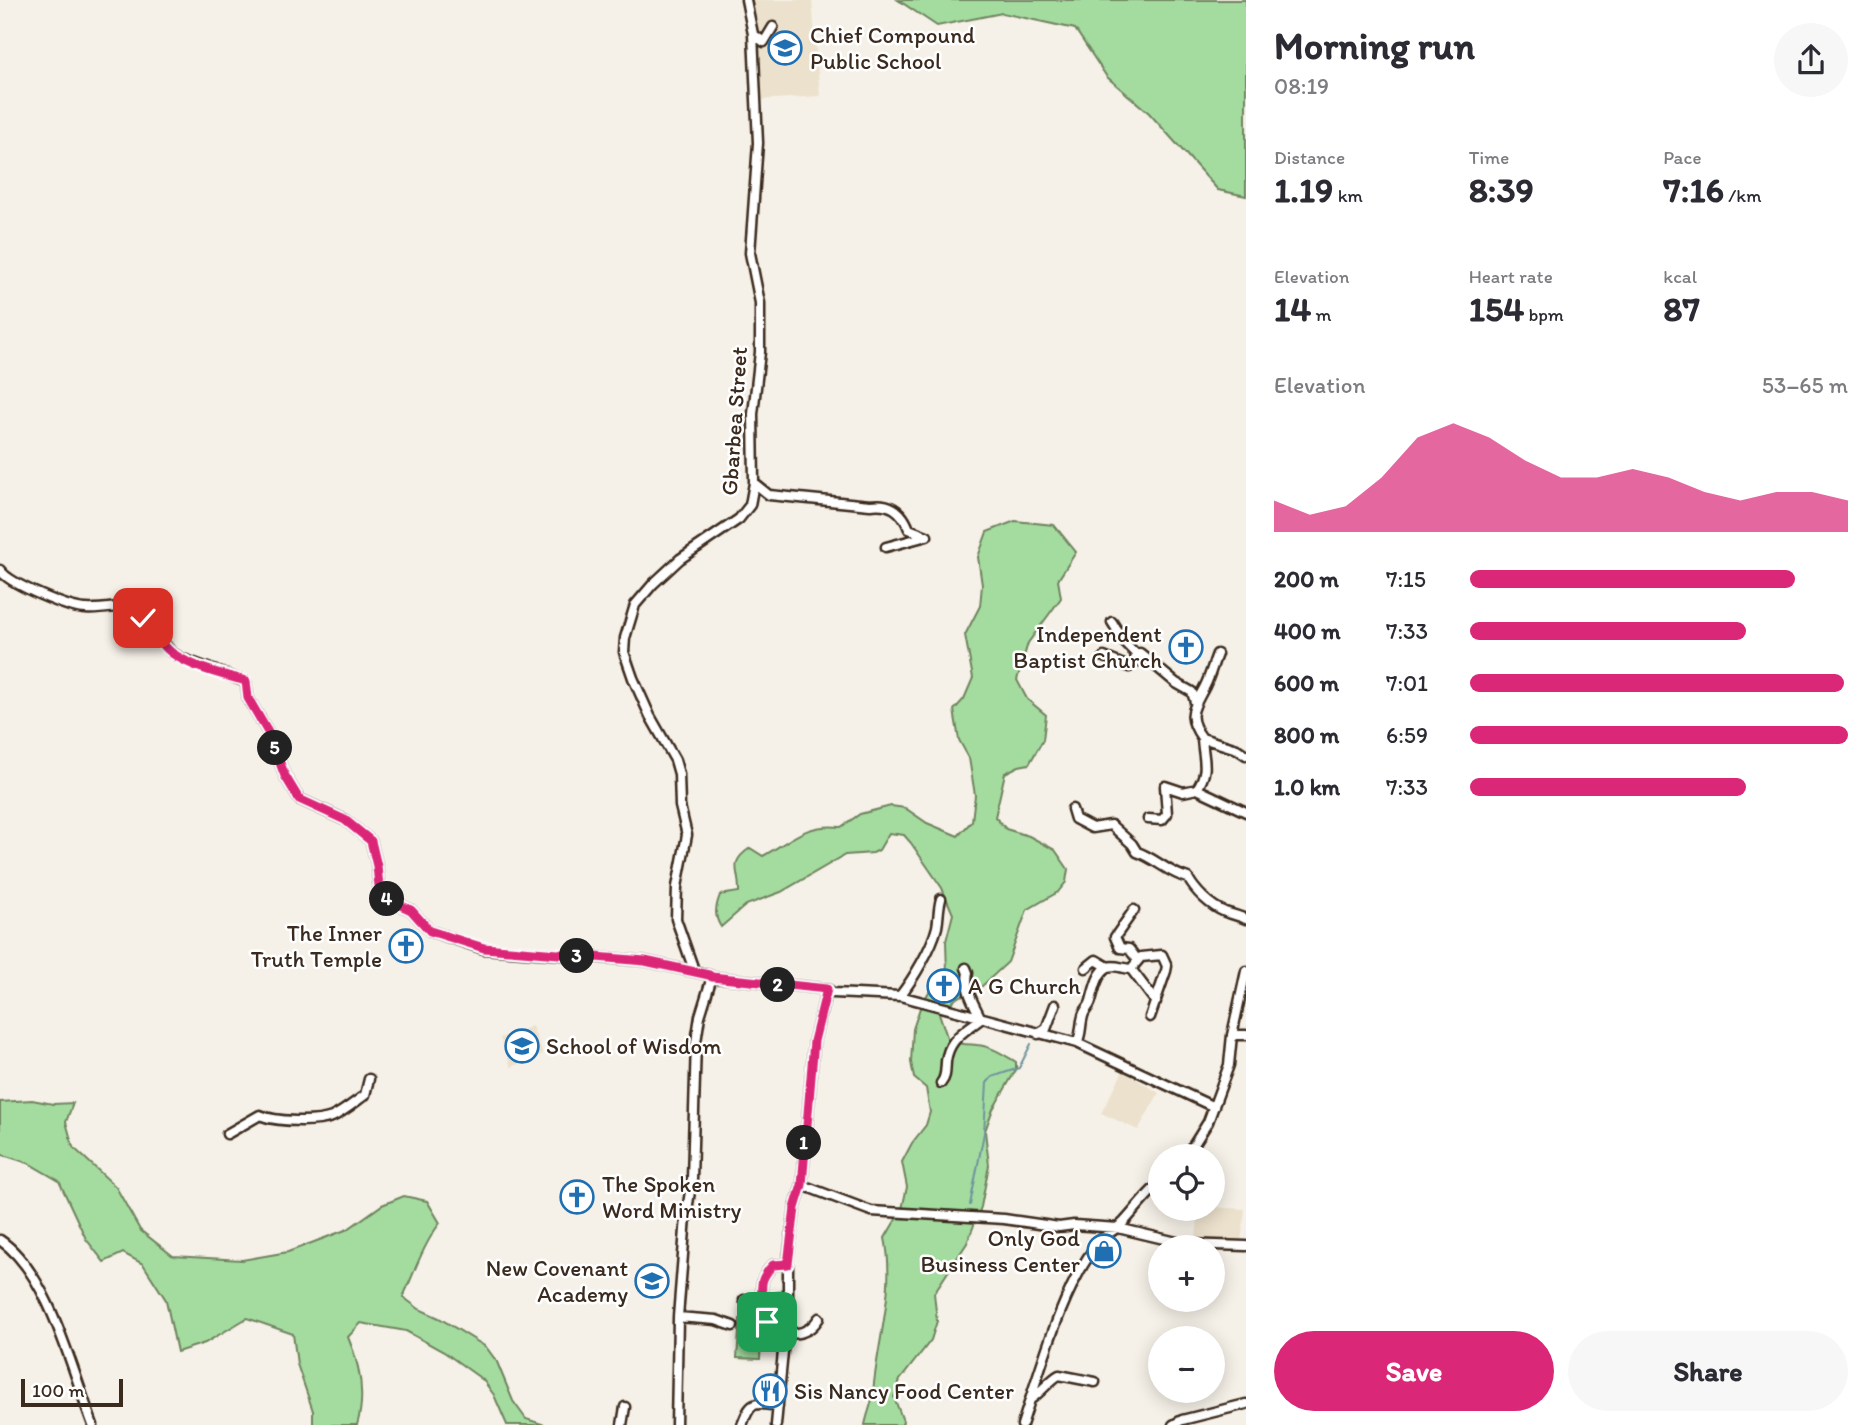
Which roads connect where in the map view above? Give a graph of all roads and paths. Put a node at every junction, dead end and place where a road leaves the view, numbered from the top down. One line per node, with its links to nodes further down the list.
1 (746, 0): 3 (street, Gbarbea Street)
2 (773, 27): 3 (street)
3 (753, 34): 4 (street, Gbarbea Street)
4 (754, 483): 5 (street); 27 (street, Gbarbea Street)
5 (886, 547)
6 (0, 570): 27 (street)
7 (1112, 622): 8 (street)
8 (1136, 654): 10 (street); 11 (street)
9 (1217, 654): 11 (street)
10 (1104, 657)
11 (1195, 702): 12 (street)
12 (1202, 738): 13 (street); 14 (street)
13 (1246, 755)
14 (1197, 789): 16 (street); 17 (street)
15 (1072, 809): 20 (street)
16 (1246, 812)
17 (1148, 819)
18 (941, 899): 29 (street)
19 (1134, 910): 21 (street)
20 (1246, 919)
21 (1137, 959): 25 (street); 30 (street)
22 (1108, 967): 24 (street); 25 (street); 37 (street)
23 (965, 968): 33 (street)
24 (1086, 968)
25 (1131, 969): 30 (street)
26 (1246, 972): 35 (street)
27 (710, 976): 28 (street); 52 (street)
28 (827, 989): 29 (street); 43 (street)
29 (900, 996): 33 (street)
30 (1156, 1002): 32 (street)
31 (1055, 1005): 34 (street)
32 (1150, 1017)
33 (981, 1019): 34 (street); 39 (street)
34 (1038, 1034): 37 (street)
35 (1232, 1035): 36 (street); 40 (street)
36 (1246, 1035)
37 (1077, 1043): 40 (street)
38 (369, 1079): 41 (street)
39 (941, 1083)
40 (1214, 1107): 42 (street)
41 (228, 1134)
42 (1193, 1144)
43 (802, 1185): 45 (street); 48 (street)
44 (1148, 1193): 45 (street)
45 (1118, 1228): 47 (street); 57 (street)
46 (0, 1240): 61 (street)
47 (1246, 1246)
48 (788, 1264): 49 (street); 51 (street)
49 (788, 1299): 51 (street); 55 (street)
50 (744, 1300): 51 (street)
51 (759, 1302): 55 (street)
52 (678, 1317): 54 (street); 63 (street)
53 (819, 1318): 55 (street)
54 (733, 1326)
55 (785, 1334): 59 (street)
56 (1095, 1382): 57 (street)
57 (1030, 1400): 66 (street)
58 (1246, 1404): 67 (street)
59 (778, 1406): 64 (street); 65 (street)
60 (625, 1407): 62 (street)
61 (93, 1425)
62 (621, 1425)
63 (676, 1425)
64 (742, 1425)
65 (776, 1425)
66 (1022, 1425)
67 (1173, 1425)

